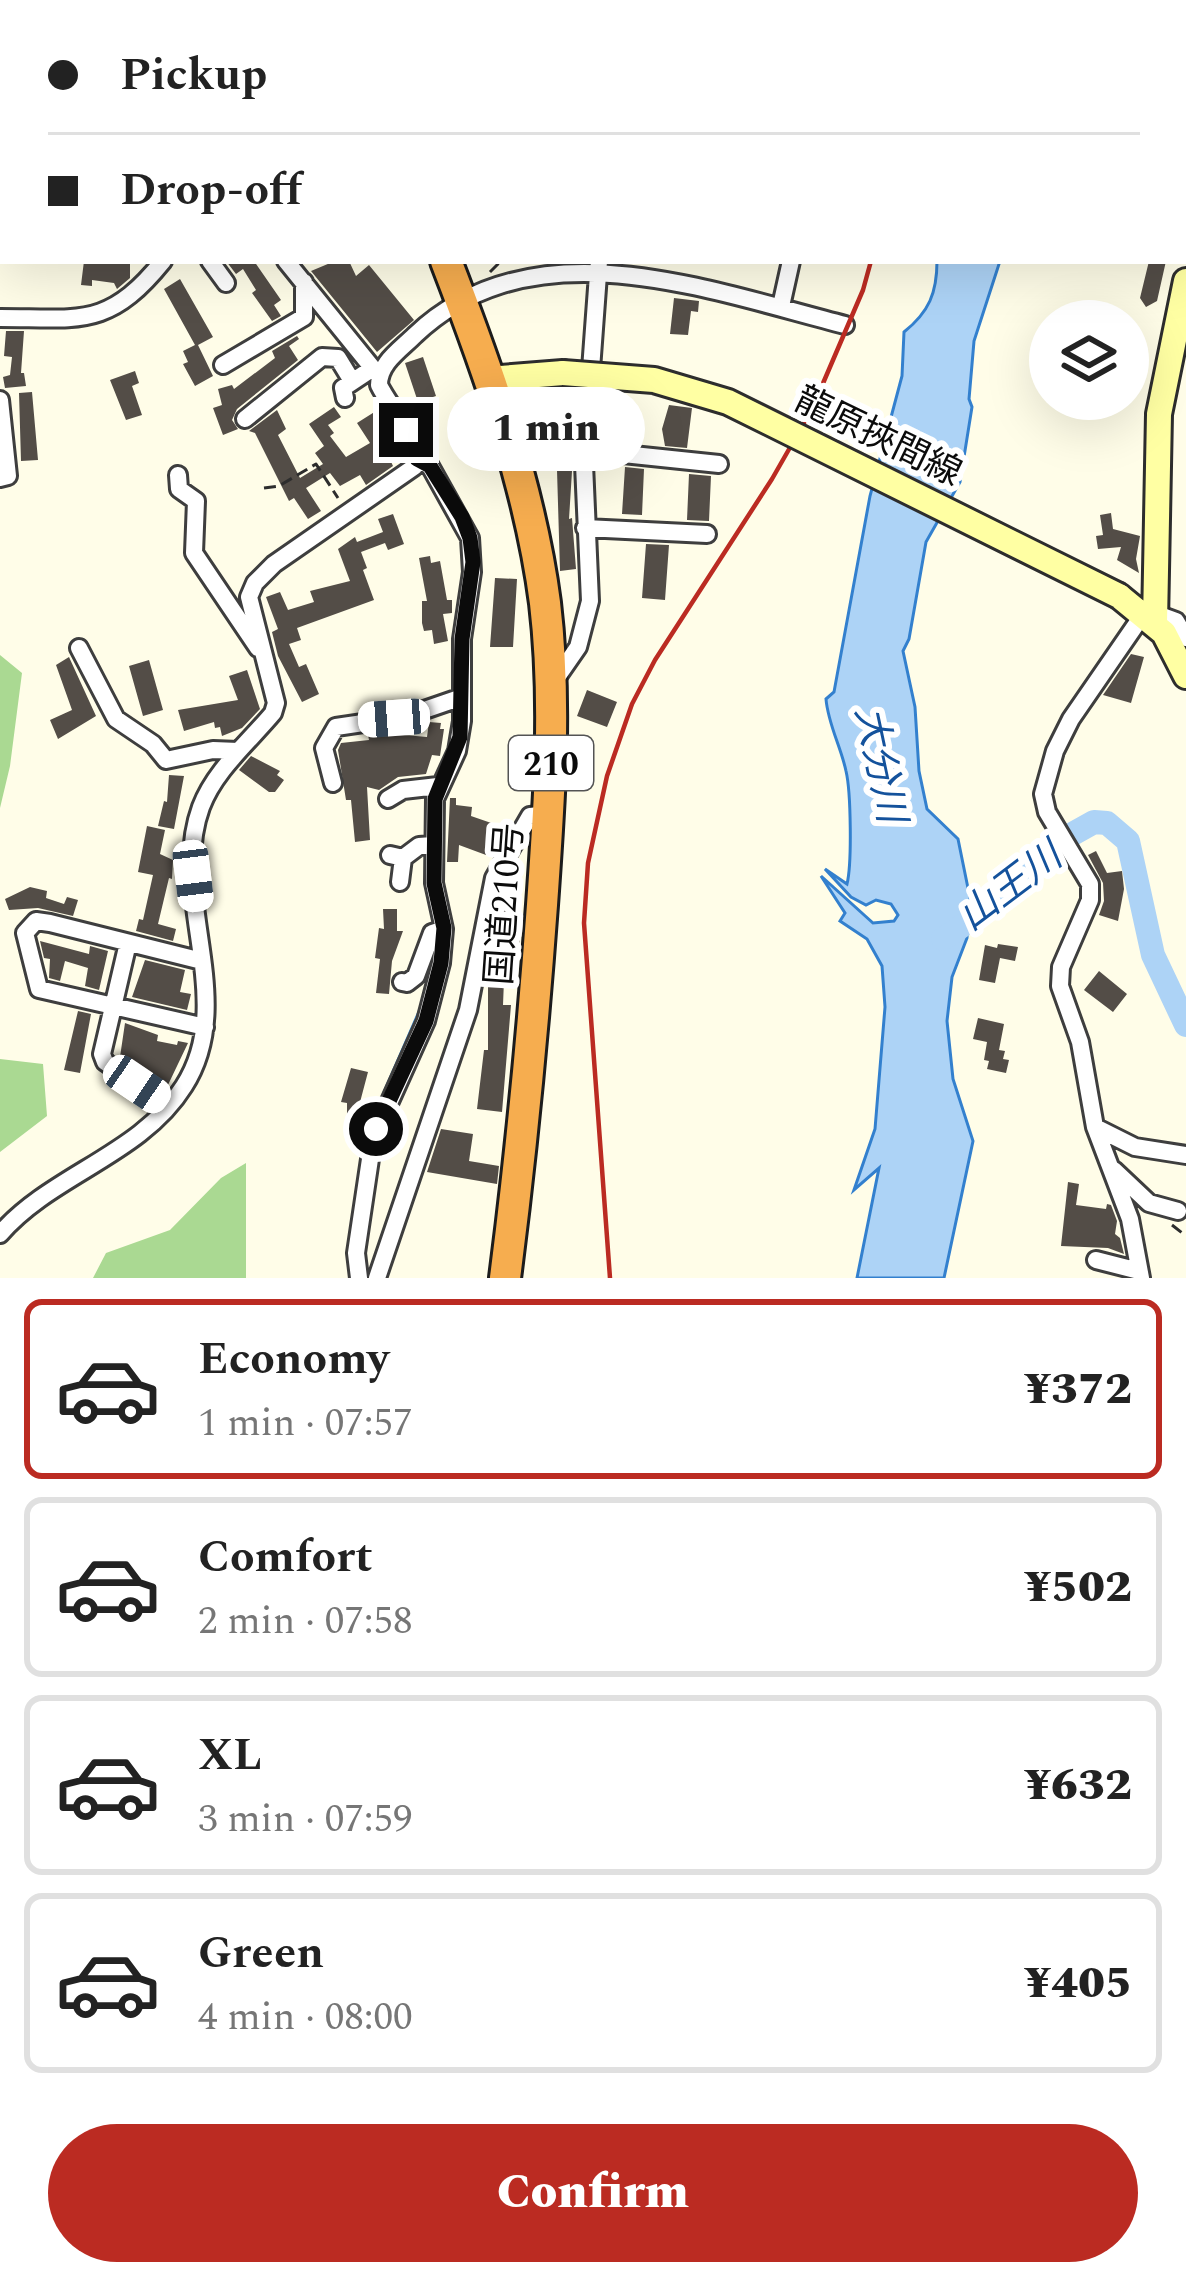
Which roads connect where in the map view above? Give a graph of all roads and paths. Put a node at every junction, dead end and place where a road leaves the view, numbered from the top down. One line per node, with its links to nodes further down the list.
1 (161, 264): 12 (street)
2 (212, 264): 9 (street)
3 (289, 264): 8 (street)
4 (447, 264): 10 (highway, 国道210号 / 210)
5 (790, 264): 11 (street)
6 (598, 267): 10 (street); 11 (street); 20 (street)
7 (1186, 281): 15 (main road)
8 (304, 282): 14 (street); 16 (street)
9 (226, 283)
10 (461, 300): 16 (street); 17 (highway, 国道210号 / 210)
11 (781, 306): 13 (street)
12 (0, 318)
13 (845, 325)
14 (223, 365)
15 (1177, 366): 29 (main road)
16 (376, 372): 19 (street); 21 (street)
17 (487, 379): 29 (main road, 龍原挾間線, bridge); 34 (highway, 国道210号 / 210)
18 (0, 400): 24 (street)
19 (245, 418)
20 (585, 450): 22 (street); 27 (street)
21 (417, 459): 26 (street); 35 (street)
22 (718, 464)
23 (178, 475): 32 (street)
24 (0, 478)
25 (264, 488): 26 (path)
26 (350, 514): 32 (street)
27 (584, 528): 28 (street); 34 (street)
28 (707, 534)
29 (1152, 617): 30 (street); 33 (main road, 龍原挾間線); 50 (street)
30 (1186, 638)
31 (79, 647): 36 (street)
32 (262, 653): 36 (street)
33 (1186, 676)
34 (551, 686): 40 (highway, 国道210号 / 210)
35 (463, 697): 37 (street); 38 (street)
36 (238, 752): 45 (street)
37 (333, 783)
38 (438, 786): 39 (street); 41 (street)
39 (388, 799)
40 (548, 814): 58 (street); 59 (highway, 国道210号 / 210)
41 (433, 845): 42 (street); 43 (street)
42 (400, 882)
43 (444, 928): 46 (street); 57 (street)
44 (128, 943): 45 (street); 47 (street); 47 (street)
45 (202, 961): 48 (street)
46 (402, 982)
47 (113, 1007): 48 (street); 49 (street)
48 (205, 1028): 49 (street)
49 (168, 1105): 54 (street)
50 (1096, 1127): 51 (street); 52 (street)
51 (1186, 1155)
52 (1109, 1166): 53 (street); 56 (street)
53 (1178, 1211)
54 (0, 1234)
55 (1096, 1260): 56 (street)
56 (1140, 1275)
57 (358, 1278)
58 (376, 1278)
59 (505, 1278)

